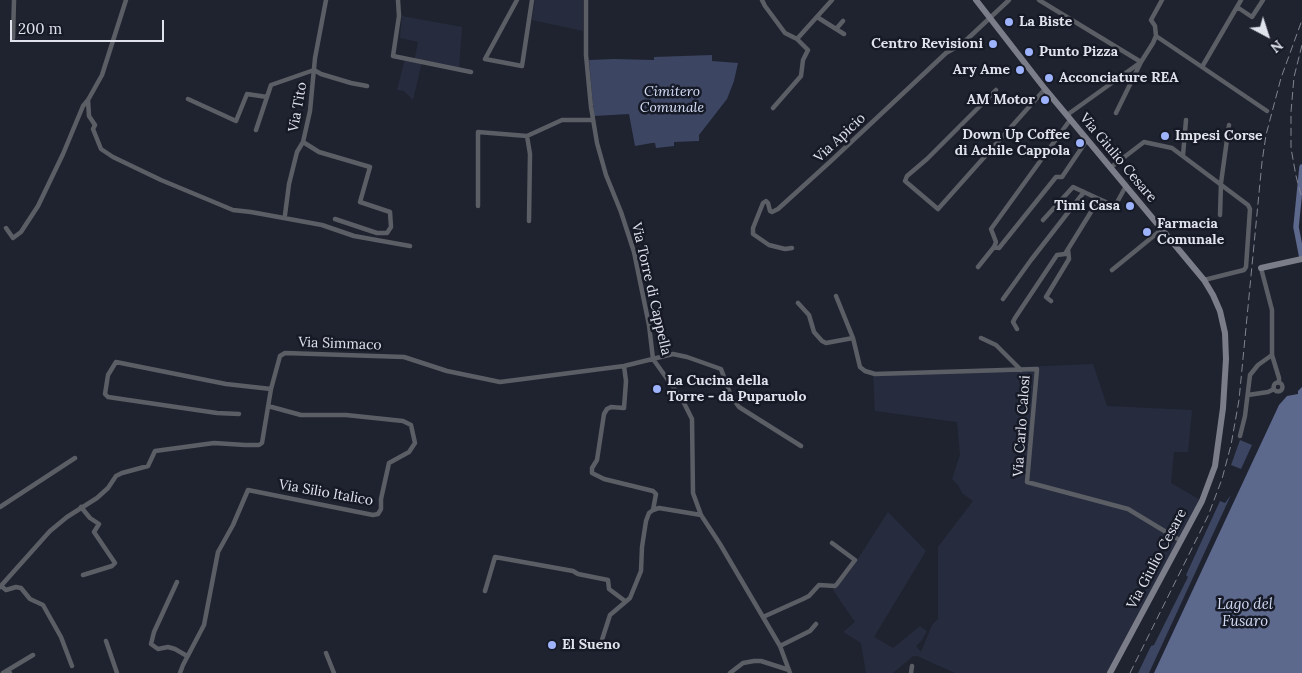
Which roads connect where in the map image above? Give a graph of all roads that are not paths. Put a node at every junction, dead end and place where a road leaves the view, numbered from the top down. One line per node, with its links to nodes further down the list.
1 (14, 0): 23 (street)
2 (126, 0): 34 (street)
3 (326, 0): 27 (street, Via Tito)
4 (398, 0): 28 (street)
5 (517, 0): 6 (street)
6 (532, 0)
7 (586, 0): 39 (street, Via Torre di Cappella)
8 (762, 0): 24 (street)
9 (832, 0): 17 (street)
10 (976, 0): 18 (street, Via Giulio Cesare)
11 (1009, 0): 18 (street)
12 (1039, 0): 25 (street)
13 (1162, 0): 22 (street)
14 (1241, 0): 16 (street)
15 (1263, 0): 16 (street)
16 (1237, 7): 26 (street)
17 (817, 17): 20 (street); 24 (street)
18 (990, 17): 30 (street, Via Giulio Cesare); 62 (street, Via Apicio)
19 (843, 20): 20 (street)
20 (836, 29): 21 (street)
21 (844, 34)
22 (1156, 36): 25 (street); 26 (street)
23 (13, 38)
24 (797, 39): 35 (street)
25 (1141, 62): 37 (street); 38 (street)
26 (1202, 67): 36 (street)
27 (314, 70): 29 (street); 32 (street); 45 (street, Via Tito)
28 (471, 72)
29 (366, 86)
30 (1045, 89): 31 (street); 38 (street, Via Giulio Cesare)
31 (996, 90)
32 (267, 97): 33 (street); 42 (street)
33 (188, 99)
34 (88, 100): 58 (street); 60 (street)
35 (773, 108)
36 (1267, 111)
37 (1116, 113)
38 (1068, 118): 44 (street, Via Giulio Cesare); 61 (street)
39 (592, 120): 43 (street); 77 (street, Via Torre di Cappella)
40 (1186, 120): 46 (street)
41 (1229, 125): 48 (street)
42 (256, 130)
43 (527, 136): 52 (street); 57 (street)
44 (1087, 140): 47 (street, Via Giulio Cesare); 61 (street)
45 (303, 142): 54 (street, Via Tito); 55 (street)
46 (1183, 156): 47 (street); 48 (street)
47 (1110, 168): 49 (street, Via Giulio Cesare)
48 (1222, 184): 53 (street); 68 (street)
49 (1126, 186): 51 (street); 59 (street, Via Giulio Cesare)
50 (1084, 192): 51 (street); 56 (street); 70 (street)
51 (1099, 199): 63 (street)
52 (478, 206)
53 (1220, 214)
54 (285, 215)
55 (335, 220)
56 (1043, 220)
57 (529, 221)
58 (6, 228)
59 (1161, 230): 67 (street); 68 (street, Via Giulio Cesare)
60 (410, 246)
61 (994, 247): 65 (street)
62 (792, 248)
63 (1068, 249): 71 (street); 73 (street)
64 (1300, 259): 66 (street)
65 (978, 267)
66 (1261, 268): 76 (street)
67 (1112, 270)
68 (1204, 280): 93 (street, Via Giulio Cesare)
69 (836, 296): 74 (street, Via Carlo Calosi)
70 (1003, 299)
71 (1051, 301)
72 (798, 303): 74 (street)
73 (1017, 329)
74 (853, 338): 79 (street, Via Carlo Calosi)
75 (981, 338): 79 (street)
76 (1272, 355): 80 (street); 83 (street)
77 (653, 359): 78 (street, Via Simmaco); 87 (street, Via Simmaco); 92 (street, Via Torre di Cappella)
78 (624, 366): 81 (street, Via Simmaco); 91 (street)
79 (1021, 370): 93 (street, Via Carlo Calosi)
80 (1279, 382): 82 (street); 82 (street)
81 (271, 389): 84 (street, Via Simmaco); 85 (street)
82 (1274, 389): 83 (street)
83 (1248, 395): 86 (street)
84 (268, 406): 90 (street, Via Simmaco); 107 (street, Via Silio Italico)
85 (239, 414)
86 (1240, 436)
87 (801, 446)
88 (76, 458): 89 (street)
89 (0, 507)
90 (81, 507): 95 (street); 97 (street, Via Simmaco)
91 (653, 510): 92 (street); 99 (street)
92 (701, 515): 100 (street, Via Torre di Cappella)
93 (1181, 541): 118 (street, Via Giulio Cesare)
94 (832, 544): 100 (street)
95 (83, 575)
96 (177, 582): 107 (street)
97 (0, 586): 108 (street)
98 (485, 591): 99 (street)
99 (625, 602): 103 (street)
100 (763, 617): 104 (street, Via Torre di Cappella)
101 (816, 624): 104 (street)
102 (106, 641): 113 (street)
103 (580, 642)
104 (780, 646): 111 (street, Via Torre di Cappella)
105 (326, 653): 115 (street)
106 (33, 655): 110 (street)
107 (187, 656): 114 (street, Via Silio Italico)
108 (72, 666)
109 (912, 666): 117 (street)
110 (9, 672): 112 (street)
111 (790, 672): 116 (street)
112 (3, 673)
113 (117, 673)
114 (180, 673)
115 (334, 673)
116 (730, 673)
117 (911, 673)
118 (1110, 673)

